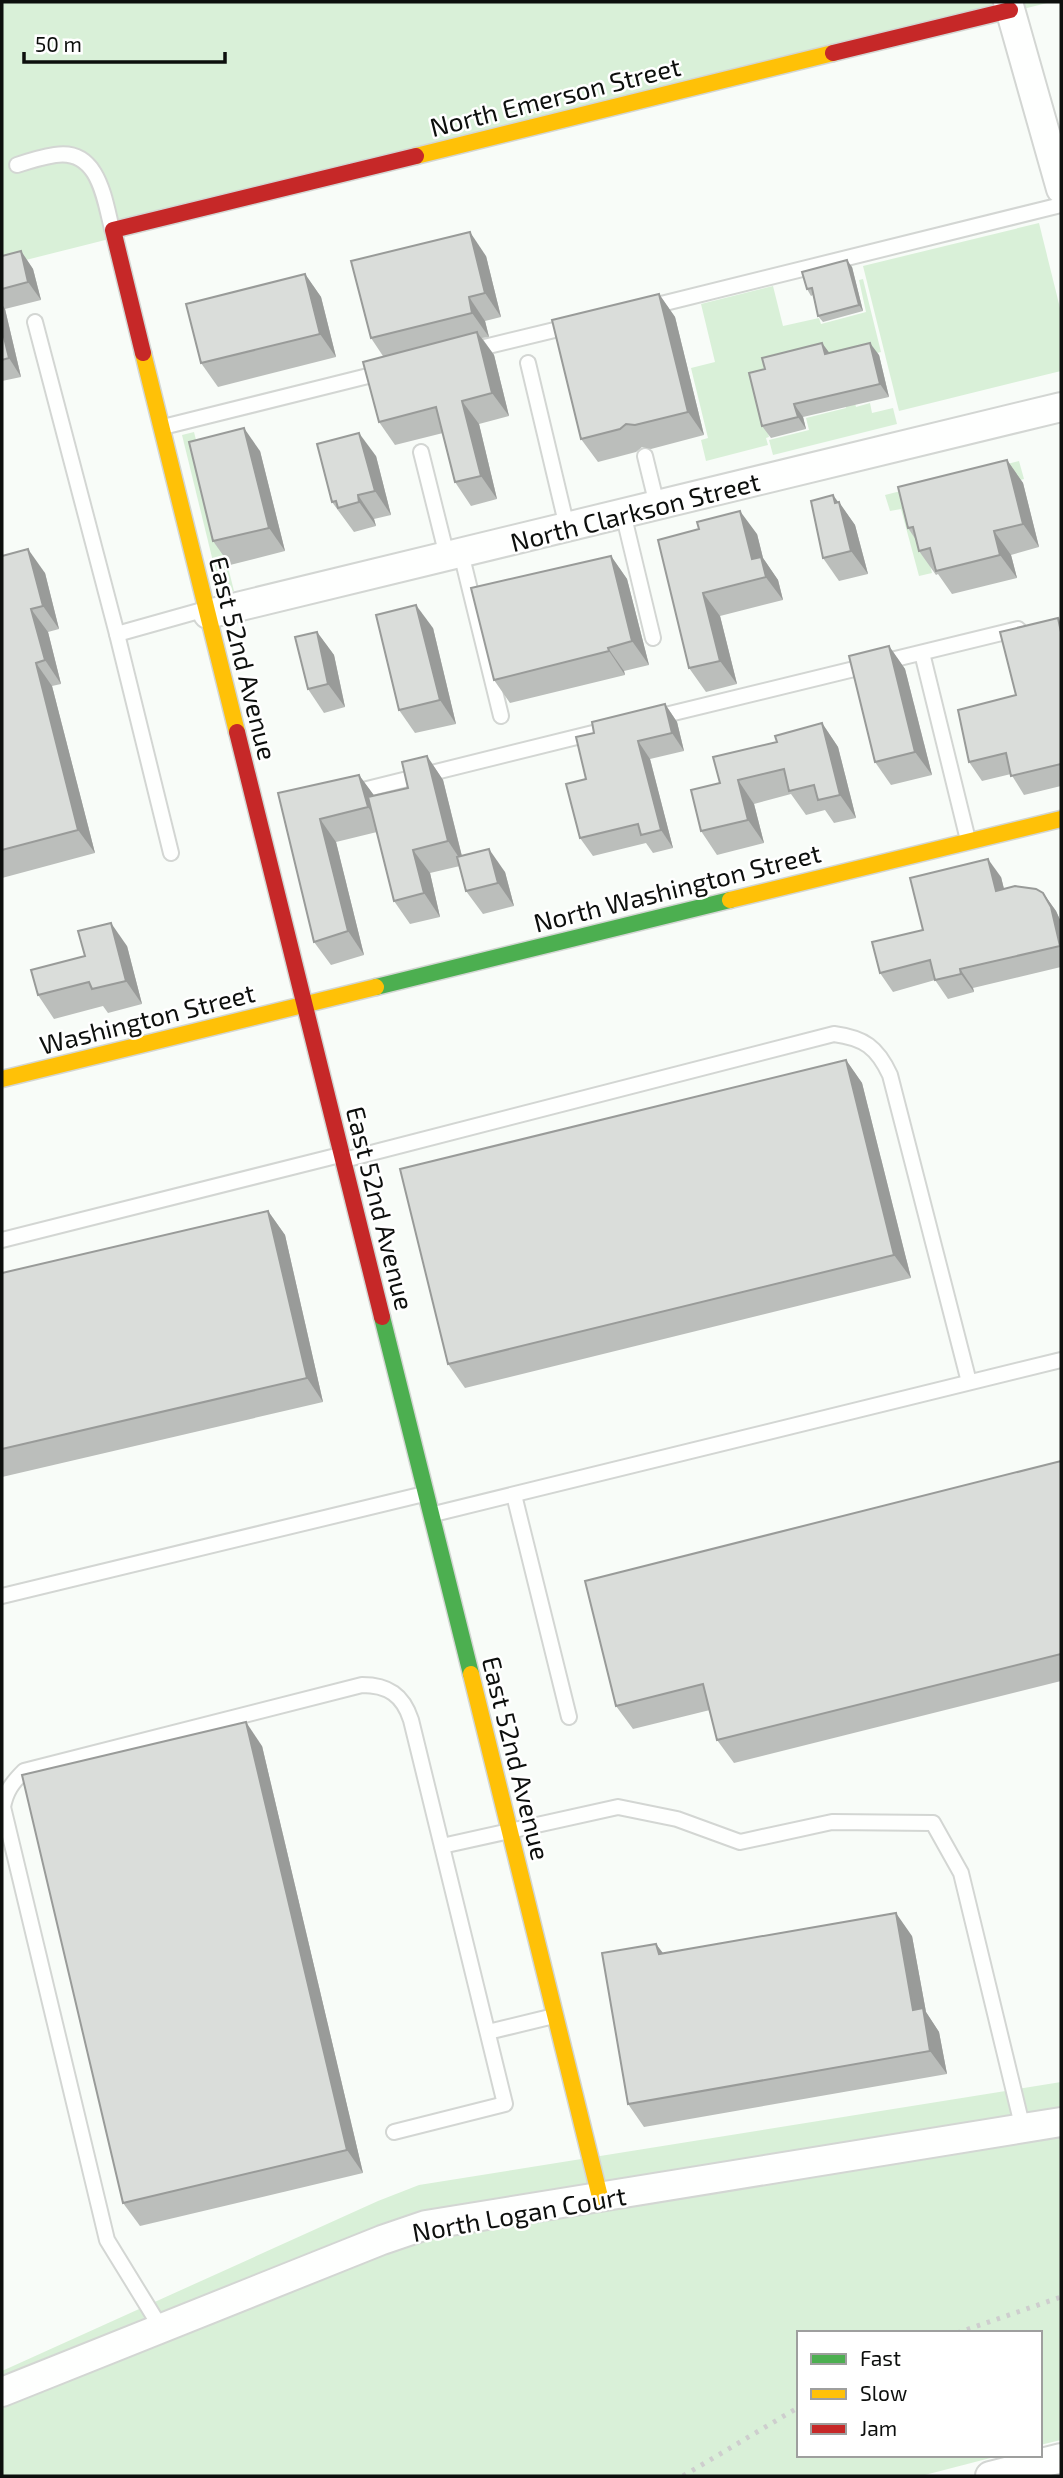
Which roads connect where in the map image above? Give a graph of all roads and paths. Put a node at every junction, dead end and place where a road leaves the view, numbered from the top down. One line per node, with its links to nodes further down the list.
1 (1009, 6): 3 (street); 5 (street, North Emerson Street)
2 (17, 164): 5 (lane)
3 (1061, 189)
4 (1061, 205): 6 (lane)
5 (113, 230): 13 (street, East 52nd Avenue)
6 (631, 311)
7 (591, 321): 9 (lane)
8 (35, 322): 22 (lane)
9 (457, 354)
10 (528, 363): 18 (lane)
11 (403, 367): 13 (lane)
12 (1061, 407): 16 (street, North Clarkson Street)
13 (161, 427): 20 (street, East 52nd Avenue)
14 (421, 452): 19 (lane)
15 (645, 456): 16 (lane)
16 (657, 505): 17 (street, North Clarkson Street)
17 (623, 513): 18 (street, North Clarkson Street); 23 (lane)
18 (567, 527): 19 (street, North Clarkson Street)
19 (454, 554): 20 (street, North Clarkson Street); 25 (lane)
20 (208, 611): 22 (lane); 32 (street, East 52nd Avenue)
21 (1036, 625): 24 (lane)
22 (117, 634): 31 (lane)
23 (653, 638)
24 (922, 653): 26 (lane); 30 (lane)
25 (501, 716)
26 (637, 722)
27 (610, 729): 28 (lane)
28 (339, 796)
29 (1061, 819): 30 (street, North Washington Street)
30 (968, 841): 32 (street, North Washington Street)
31 (171, 853)
32 (304, 1004): 33 (street, Washington Street); 34 (street, East 52nd Avenue)
33 (2, 1079)
34 (343, 1157): 35 (lane); 37 (lane); 38 (street, East 52nd Avenue)
35 (2, 1240)
36 (1061, 1360): 37 (lane)
37 (969, 1382): 39 (lane)
38 (426, 1494): 40 (street, East 52nd Avenue); 41 (lane)
39 (514, 1494): 40 (lane); 42 (lane)
40 (431, 1515): 43 (street, East 52nd Avenue)
41 (2, 1596)
42 (569, 1717)
43 (509, 1830): 44 (lane); 45 (street, East 52nd Avenue); 48 (lane)
44 (442, 1846): 46 (lane); 51 (lane)
45 (555, 2015): 46 (lane); 50 (street, East 52nd Avenue)
46 (488, 2032): 49 (lane)
47 (1061, 2123): 48 (street, North Logan Court)
48 (1023, 2129): 50 (street, North Logan Court)
49 (394, 2132)
50 (600, 2197): 51 (street, North Logan Court)
51 (161, 2328): 52 (street, North Logan Court)
52 (2, 2392)
53 (1061, 2458): 54 (street)
54 (990, 2476)

